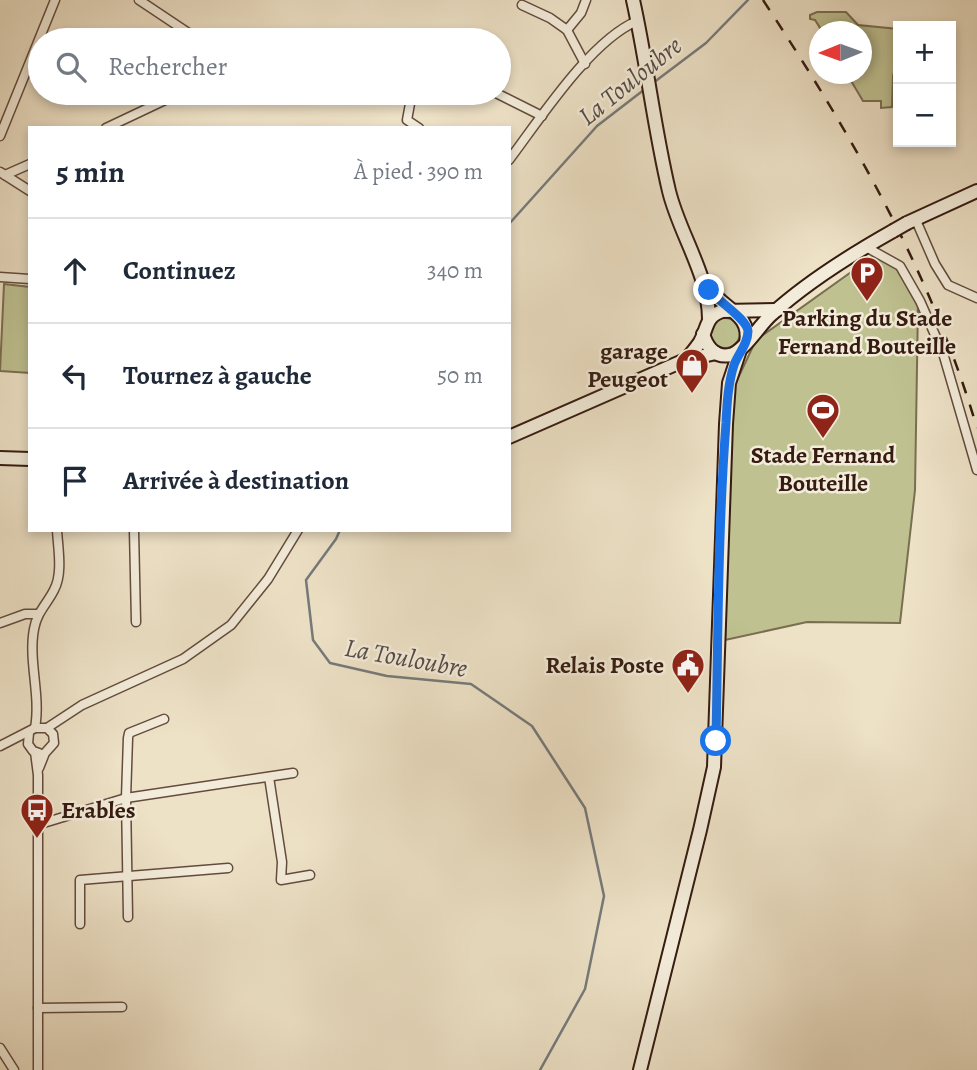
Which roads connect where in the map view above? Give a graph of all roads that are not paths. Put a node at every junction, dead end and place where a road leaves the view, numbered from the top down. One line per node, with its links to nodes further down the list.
1 (55, 0): 7 (street)
2 (139, 0): 8 (street)
3 (586, 0): 9 (street)
4 (633, 0): 6 (main road)
5 (522, 5): 9 (street)
6 (637, 21): 10 (street); 26 (main road)
7 (44, 28)
8 (181, 28)
9 (567, 30): 10 (street)
10 (585, 64): 15 (street)
11 (28, 67): 18 (street)
12 (511, 100): 15 (street)
13 (155, 105): 16 (street)
14 (410, 105): 17 (street)
15 (542, 116): 19 (street)
16 (110, 126)
17 (416, 126)
18 (0, 136)
19 (511, 157)
20 (28, 165): 21 (street)
21 (3, 174): 22 (street)
22 (28, 190)
23 (977, 191): 24 (main road)
24 (911, 221): 25 (main road, bridge); 29 (street)
25 (866, 247): 30 (main road); 41 (street)
26 (698, 269): 31 (main road); 32 (main road)
27 (0, 276): 28 (street)
28 (28, 279)
29 (977, 298)
30 (776, 311): 31 (main road); 34 (main road)
31 (735, 313): 32 (main road); 34 (main road)
32 (709, 319): 33 (main road)
33 (704, 334): 35 (main road); 36 (main road)
34 (743, 346): 35 (main road); 37 (main road)
35 (718, 354): 36 (main road); 37 (main road)
36 (685, 360): 38 (main road)
37 (729, 383): 68 (main road)
38 (511, 436)
39 (0, 458): 40 (main road)
40 (28, 460)
41 (977, 470)
42 (57, 532): 45 (street)
43 (134, 532): 46 (street)
44 (297, 532): 49 (street)
45 (38, 614): 47 (street); 49 (street)
46 (136, 622)
47 (0, 623)
48 (164, 719): 56 (street)
49 (41, 730): 50 (street); 51 (street); 52 (street)
50 (3, 744): 51 (street)
51 (32, 750): 52 (street); 53 (street)
52 (45, 753): 53 (street)
53 (38, 771): 57 (street)
54 (293, 773): 55 (street)
55 (269, 777): 56 (street); 59 (street)
56 (126, 798): 57 (street); 60 (street)
57 (37, 825): 64 (street)
58 (228, 868): 60 (street)
59 (310, 875)
60 (127, 876): 61 (street); 62 (street)
61 (128, 917)
62 (80, 924)
63 (122, 1007): 64 (street)
64 (38, 1008): 67 (street)
65 (0, 1048): 66 (street)
66 (15, 1070)
67 (38, 1070)
68 (640, 1070)

